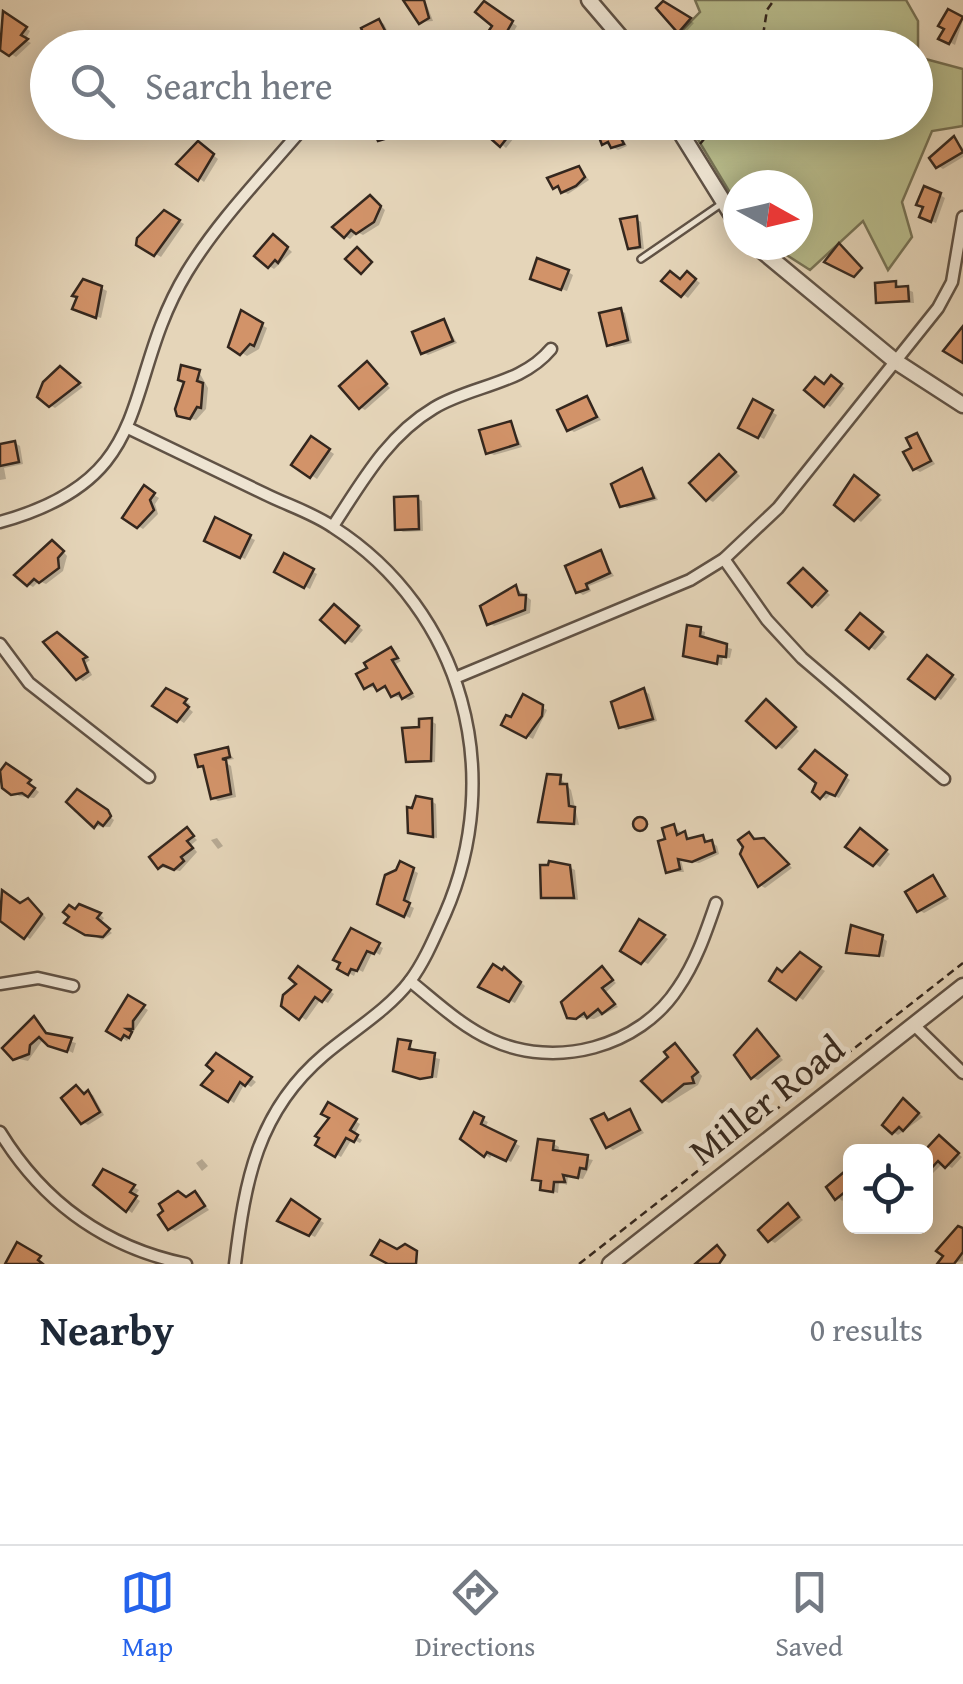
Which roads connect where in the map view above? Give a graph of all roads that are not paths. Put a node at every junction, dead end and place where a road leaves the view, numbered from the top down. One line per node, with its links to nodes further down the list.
1 (588, 0): 2 (street)
2 (614, 30)
3 (294, 140): 13 (street)
4 (684, 140): 5 (street)
5 (721, 204): 6 (street); 8 (lane)
6 (723, 206)
7 (963, 217): 11 (street)
8 (641, 259)
9 (773, 260): 11 (street)
10 (550, 348): 15 (street)
11 (894, 361): 12 (street); 16 (street)
12 (963, 405)
13 (128, 428): 14 (street); 15 (street)
14 (0, 522)
15 (333, 526): 18 (street)
16 (724, 560): 18 (street); 20 (street)
17 (0, 644): 19 (street)
18 (455, 678): 22 (street)
19 (149, 777)
20 (944, 779)
21 (716, 903): 22 (street)
22 (410, 981): 30 (street)
23 (0, 984): 24 (street)
24 (72, 986)
25 (963, 986): 26 (street, Miller Road)
26 (914, 1024): 27 (street); 31 (street, Miller Road)
27 (963, 1073)
28 (0, 1132): 29 (street)
29 (186, 1264)
30 (235, 1264)
31 (610, 1264)

